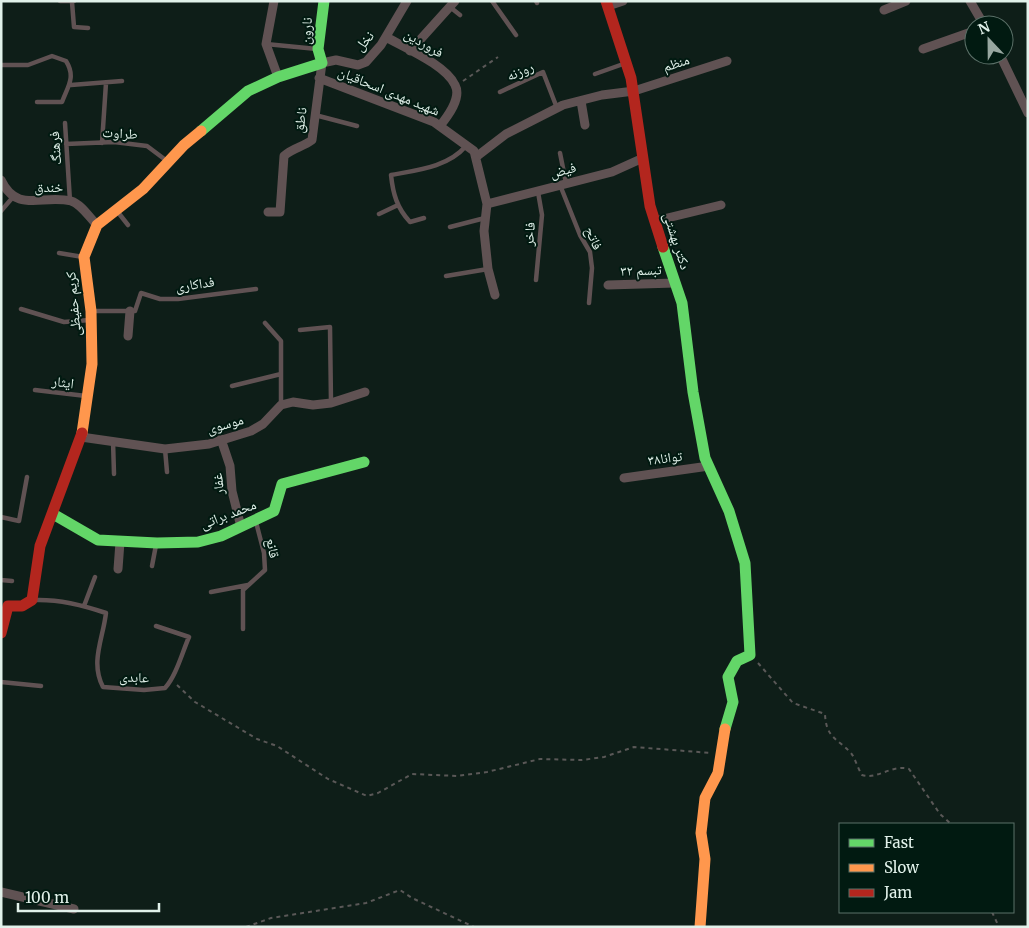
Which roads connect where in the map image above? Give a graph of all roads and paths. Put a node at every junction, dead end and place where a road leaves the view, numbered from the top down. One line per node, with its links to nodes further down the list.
1 (60, 1): 9 (lane)
2 (274, 1): 19 (street)
3 (324, 1): 20 (street, نارون)
4 (407, 1): 18 (street, نخل)
5 (492, 1): 17 (lane)
6 (623, 1): 11 (street)
7 (906, 1): 12 (street)
8 (970, 1): 14 (street)
9 (73, 2): 15 (lane)
10 (452, 4): 13 (lane); 22 (street)
11 (607, 4): 25 (street, دکتر بهشتی)
12 (884, 10)
13 (460, 15)
14 (978, 15)
15 (88, 28)
16 (964, 34): 21 (street)
17 (516, 35)
18 (386, 37): 22 (street, فروردین); 26 (street, نخل)
19 (266, 44): 20 (lane); 30 (street)
20 (318, 49): 26 (street, نارون)
21 (922, 49)
22 (410, 51): 35 (street, فروردین)
23 (498, 57): 35 (path)
24 (727, 61): 36 (street, منظم)
25 (627, 62): 29 (lane); 36 (street, دکتر بهشتی)
26 (322, 63): 30 (street, کریم حفیظی); 31 (street, ناطق)
27 (1, 65): 34 (lane)
28 (1005, 65): 41 (street)
29 (596, 74)
30 (278, 77): 53 (street, کریم حفیظی)
31 (319, 78): 42 (street, ناطق); 46 (street, شهید مهدی اسحاقیان)
32 (122, 82): 33 (lane)
33 (106, 83): 34 (lane); 47 (lane)
34 (71, 85): 39 (lane)
35 (456, 85): 46 (street)
36 (634, 91): 38 (street, منظم); 52 (street, دکتر بهشتی)
37 (500, 92): 40 (lane, روزنه)
38 (581, 101): 40 (street, منظم); 44 (street)
39 (37, 102)
40 (557, 108): 51 (street, منظم)
41 (1028, 113)
42 (315, 116): 45 (lane); 64 (street, ناطق)
43 (65, 123): 48 (lane, فرهنگ)
44 (585, 125)
45 (357, 126)
46 (440, 126): 49 (street, شهید مهدی اسحاقیان)
47 (102, 143): 48 (lane, طراوت); 53 (lane, طراوت)
48 (66, 144): 58 (lane, فرهنگ)
49 (467, 145): 51 (street, شهید مهدی اسحاقیان); 60 (lane)
50 (560, 153): 55 (lane, فاتح)
51 (476, 157): 59 (street, شهید مهدی اسحاقیان)
52 (643, 158): 55 (street, فیض); 68 (street, دکتر بهشتی)
53 (168, 162): 62 (street, کریم حفیظی)
54 (1, 180): 57 (street)
55 (563, 184): 56 (street, فیض); 81 (lane, فاتح)
56 (537, 191): 59 (street, فیض); 76 (lane, فاخر)
57 (13, 197): 58 (street, خندق); 63 (lane)
58 (70, 201): 69 (street, خندق)
59 (487, 204): 67 (street, شهید مهدی اسحاقیان)
60 (398, 205): 65 (lane); 66 (lane)
61 (721, 205): 68 (street)
62 (116, 210): 69 (street, کریم حفیظی); 70 (lane)
63 (1, 211)
64 (268, 212)
65 (379, 214)
66 (424, 218)
67 (484, 218): 71 (lane); 74 (street, شهید مهدی اسحاقیان)
68 (654, 220): 77 (street, دکتر بهشتی)
69 (97, 225): 73 (street, کریم حفیظی)
70 (128, 225)
71 (450, 227)
72 (59, 253): 73 (lane)
73 (84, 257): 84 (street, کریم حفیظی)
74 (488, 269): 75 (lane); 80 (street, شهید مهدی اسحاقیان)
75 (446, 276)
76 (536, 280)
77 (675, 283): 78 (street, تبسم ۳۲); 100 (street, دکتر بهشتی)
78 (608, 285)
79 (256, 289): 83 (lane, فداکاری)
80 (495, 295)
81 (589, 303)
82 (21, 309): 84 (lane)
83 (130, 311): 84 (lane); 87 (street)
84 (91, 315): 92 (street, کریم حفیظی)
85 (265, 323): 88 (lane)
86 (300, 330): 93 (lane)
87 (128, 336)
88 (281, 374): 89 (lane); 94 (lane)
89 (232, 386)
90 (35, 390): 92 (lane, ایثار)
91 (365, 392): 93 (street)
92 (88, 396): 95 (street, کریم حفیظی)
93 (331, 403): 94 (street)
94 (281, 404): 96 (street, موسوی)
95 (81, 438): 97 (street, موسوی); 105 (street, کریم حفیظی)
96 (221, 439): 98 (street, موسوی); 108 (street, غفار)
97 (113, 441): 98 (street, موسوی); 102 (lane)
98 (165, 449): 101 (lane)
99 (364, 462): 107 (street, محمد براتی)
100 (709, 466): 104 (street, توانا۳۸); 124 (street, دکتر بهشتی)
101 (168, 472)
102 (114, 474)
103 (27, 478): 106 (lane)
104 (624, 478)
105 (54, 514): 109 (street, محمد براتی); 118 (street, کریم حفیظی)
106 (1, 517)
107 (255, 521): 108 (street, محمد براتی); 116 (lane, قانع)
108 (241, 527): 110 (street, محمد براتی)
109 (120, 542): 110 (street, محمد براتی); 112 (street)
110 (157, 542): 111 (lane)
111 (152, 566)
112 (118, 568)
113 (95, 577): 120 (lane)
114 (1, 580): 115 (lane)
115 (12, 581)
116 (250, 585): 117 (lane); 122 (lane, قانع)
117 (211, 592)
118 (32, 600): 119 (street); 120 (lane, عابدی)
119 (4, 606): 123 (street)
120 (84, 606): 125 (lane, عابدی)
121 (156, 626): 125 (lane)
122 (243, 629)
123 (1, 632)
124 (750, 655): 128 (street); 129 (path)
125 (172, 680): 128 (path)
126 (1, 682): 127 (lane)
127 (41, 686)
128 (721, 754): 135 (street)
129 (950, 823)
130 (1, 892): 131 (street)
131 (74, 909)
132 (992, 913): 136 (path)
133 (246, 927): 134 (path)
134 (474, 927)
135 (700, 927)
136 (998, 927)

